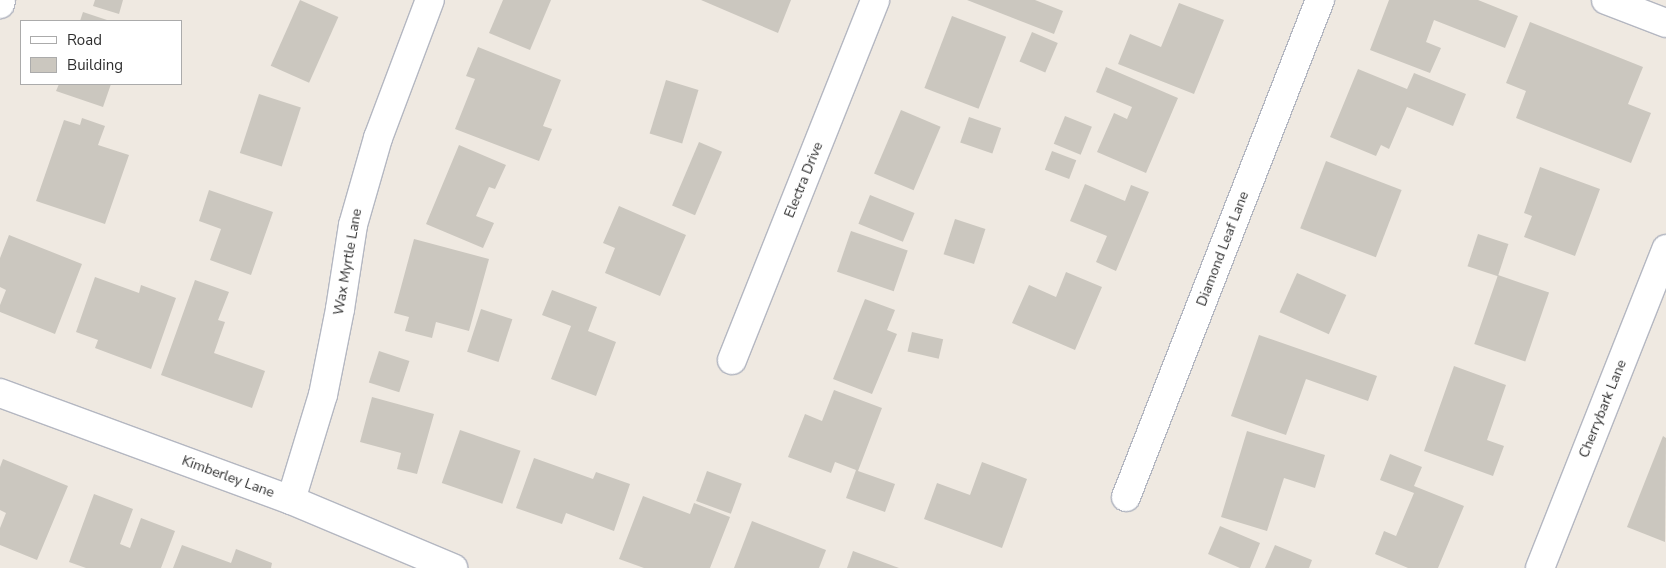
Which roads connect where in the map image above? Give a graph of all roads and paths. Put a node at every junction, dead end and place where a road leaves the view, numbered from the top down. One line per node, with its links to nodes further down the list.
1 (1, 0): 6 (street)
2 (430, 0): 12 (street, Wax Myrtle Lane)
3 (875, 0): 9 (street, Electra Drive)
4 (1320, 0): 11 (street, Diamond Leaf Lane)
5 (1606, 0): 7 (street)
6 (0, 4)
7 (1666, 23)
8 (1666, 249): 14 (street, Cherrybark Lane)
9 (732, 360)
10 (0, 393): 12 (street, Kimberley Lane)
11 (1126, 497)
12 (290, 500): 13 (street, Kimberley Lane)
13 (453, 568)
14 (1540, 568)

